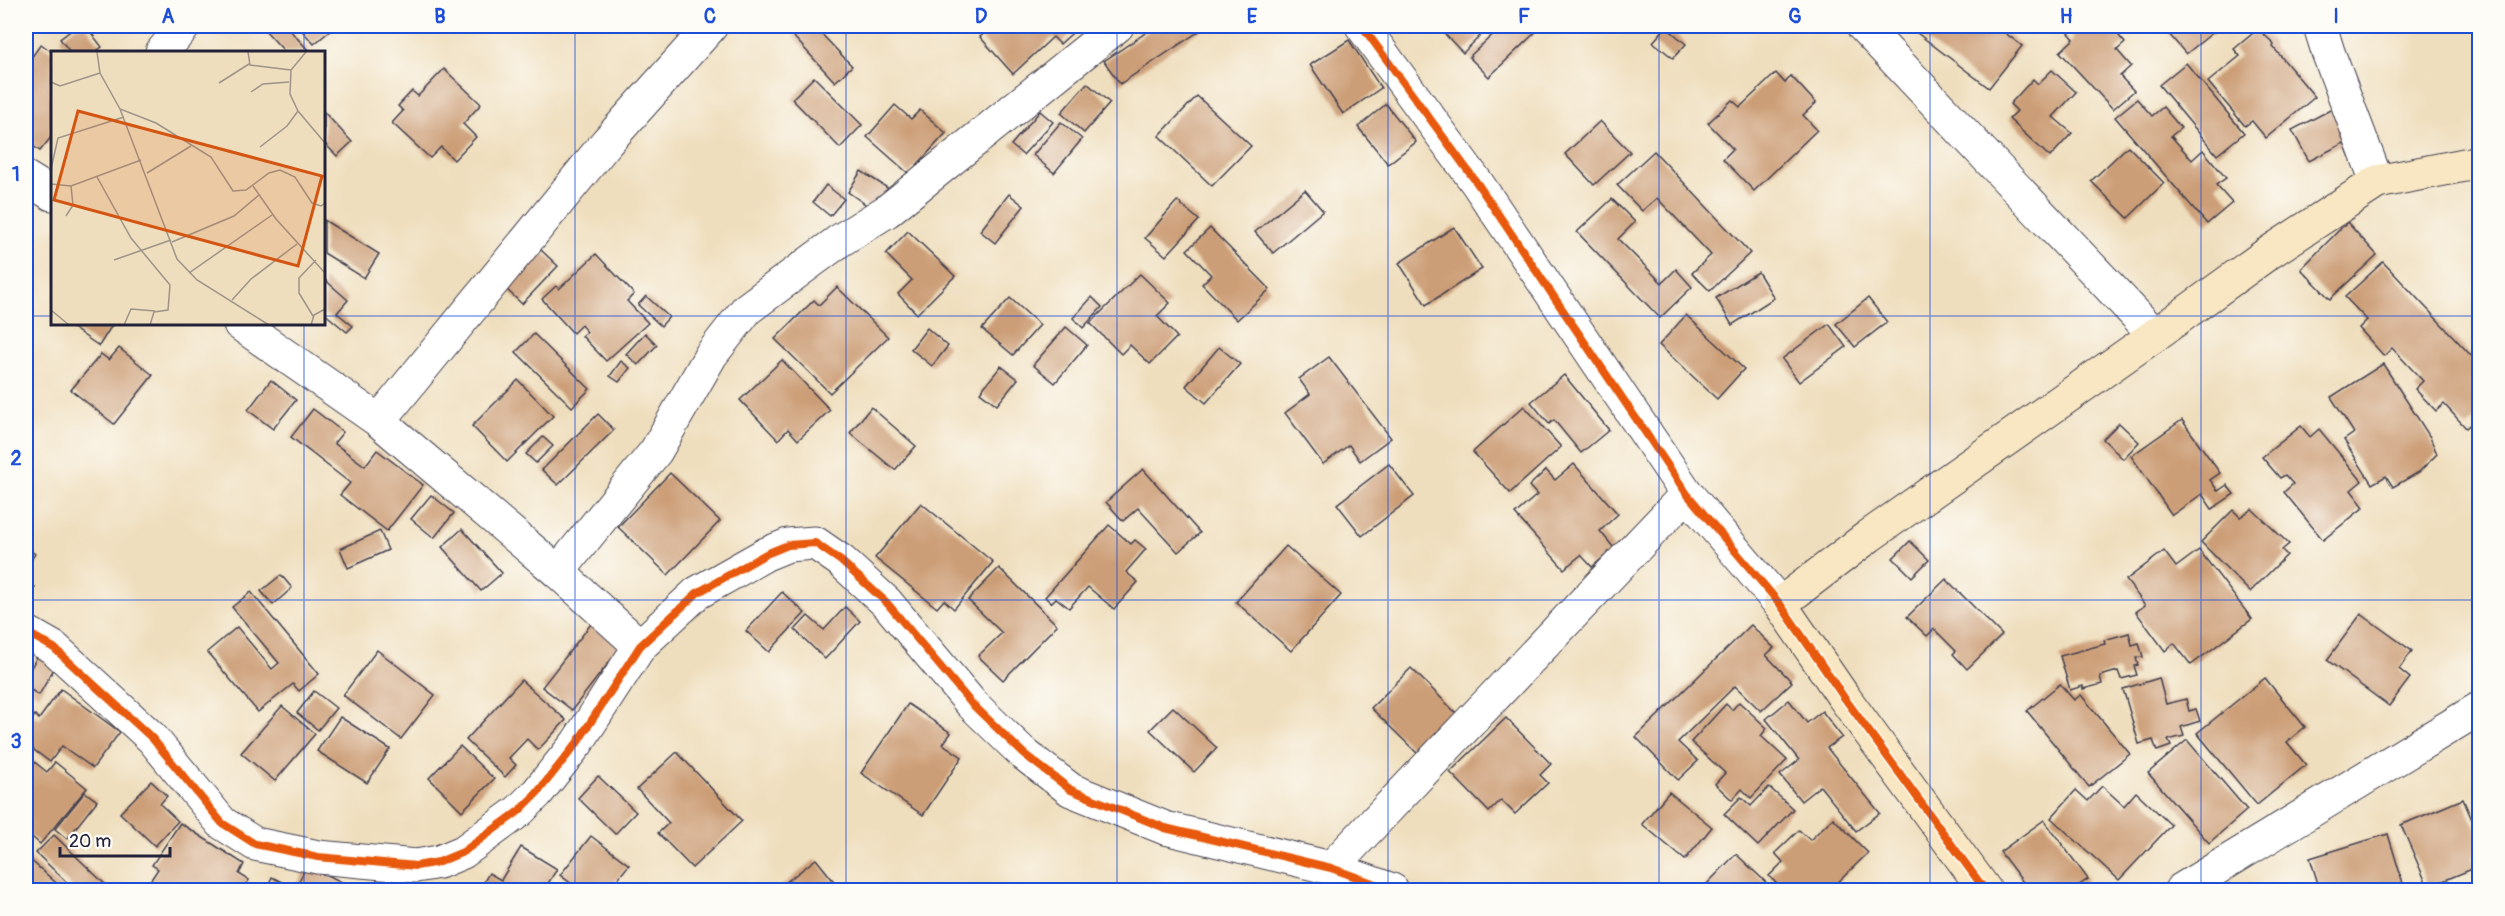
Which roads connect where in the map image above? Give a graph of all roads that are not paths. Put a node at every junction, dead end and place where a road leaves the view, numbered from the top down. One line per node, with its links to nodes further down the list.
1 (184, 26): 7 (street)
2 (711, 26): 14 (street)
3 (1117, 26): 16 (street)
4 (1362, 26): 15 (street)
5 (1863, 26): 13 (street)
6 (2320, 26): 10 (street)
7 (163, 51)
8 (2480, 162): 10 (street)
9 (26, 178): 11 (street)
10 (2377, 182): 13 (street)
11 (51, 193)
12 (243, 326): 14 (street)
13 (2155, 335): 17 (street)
14 (379, 421): 16 (street)
15 (1687, 495): 17 (street); 21 (street)
16 (558, 572): 19 (street)
17 (1780, 603): 23 (street)
18 (26, 632): 19 (street)
19 (640, 646): 21 (street)
20 (2480, 708): 24 (street)
21 (1331, 868): 22 (street)
22 (1392, 891)
23 (1985, 891)
24 (2181, 891)

